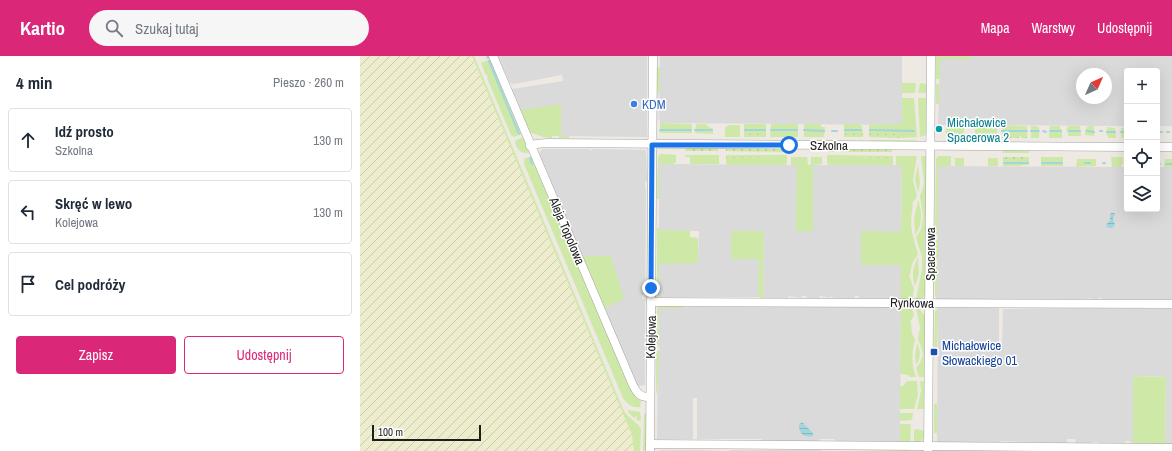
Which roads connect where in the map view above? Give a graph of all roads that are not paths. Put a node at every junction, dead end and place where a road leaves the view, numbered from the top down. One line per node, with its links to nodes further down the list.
1 (493, 56): 5 (street, Aleja Topolowa)
2 (652, 56): 4 (street, Kolejowa)
3 (931, 56): 6 (street, Spacerowa)
4 (652, 145): 5 (street, Szkolna); 6 (street, Szkolna); 10 (street, Kolejowa)
5 (530, 146): 13 (street, Aleja Topolowa)
6 (931, 146): 7 (street, Szkolna); 11 (street, Spacerowa)
7 (1124, 147)
8 (1160, 147): 9 (street)
9 (1172, 147)
10 (651, 302): 11 (street, Rynkowa); 13 (street, Kolejowa)
11 (929, 303): 12 (street, Rynkowa); 15 (street, Spacerowa)
12 (1172, 304)
13 (650, 397): 14 (street, Kolejowa)
14 (650, 448): 15 (street)
15 (928, 448): 16 (street)
16 (1172, 448)

